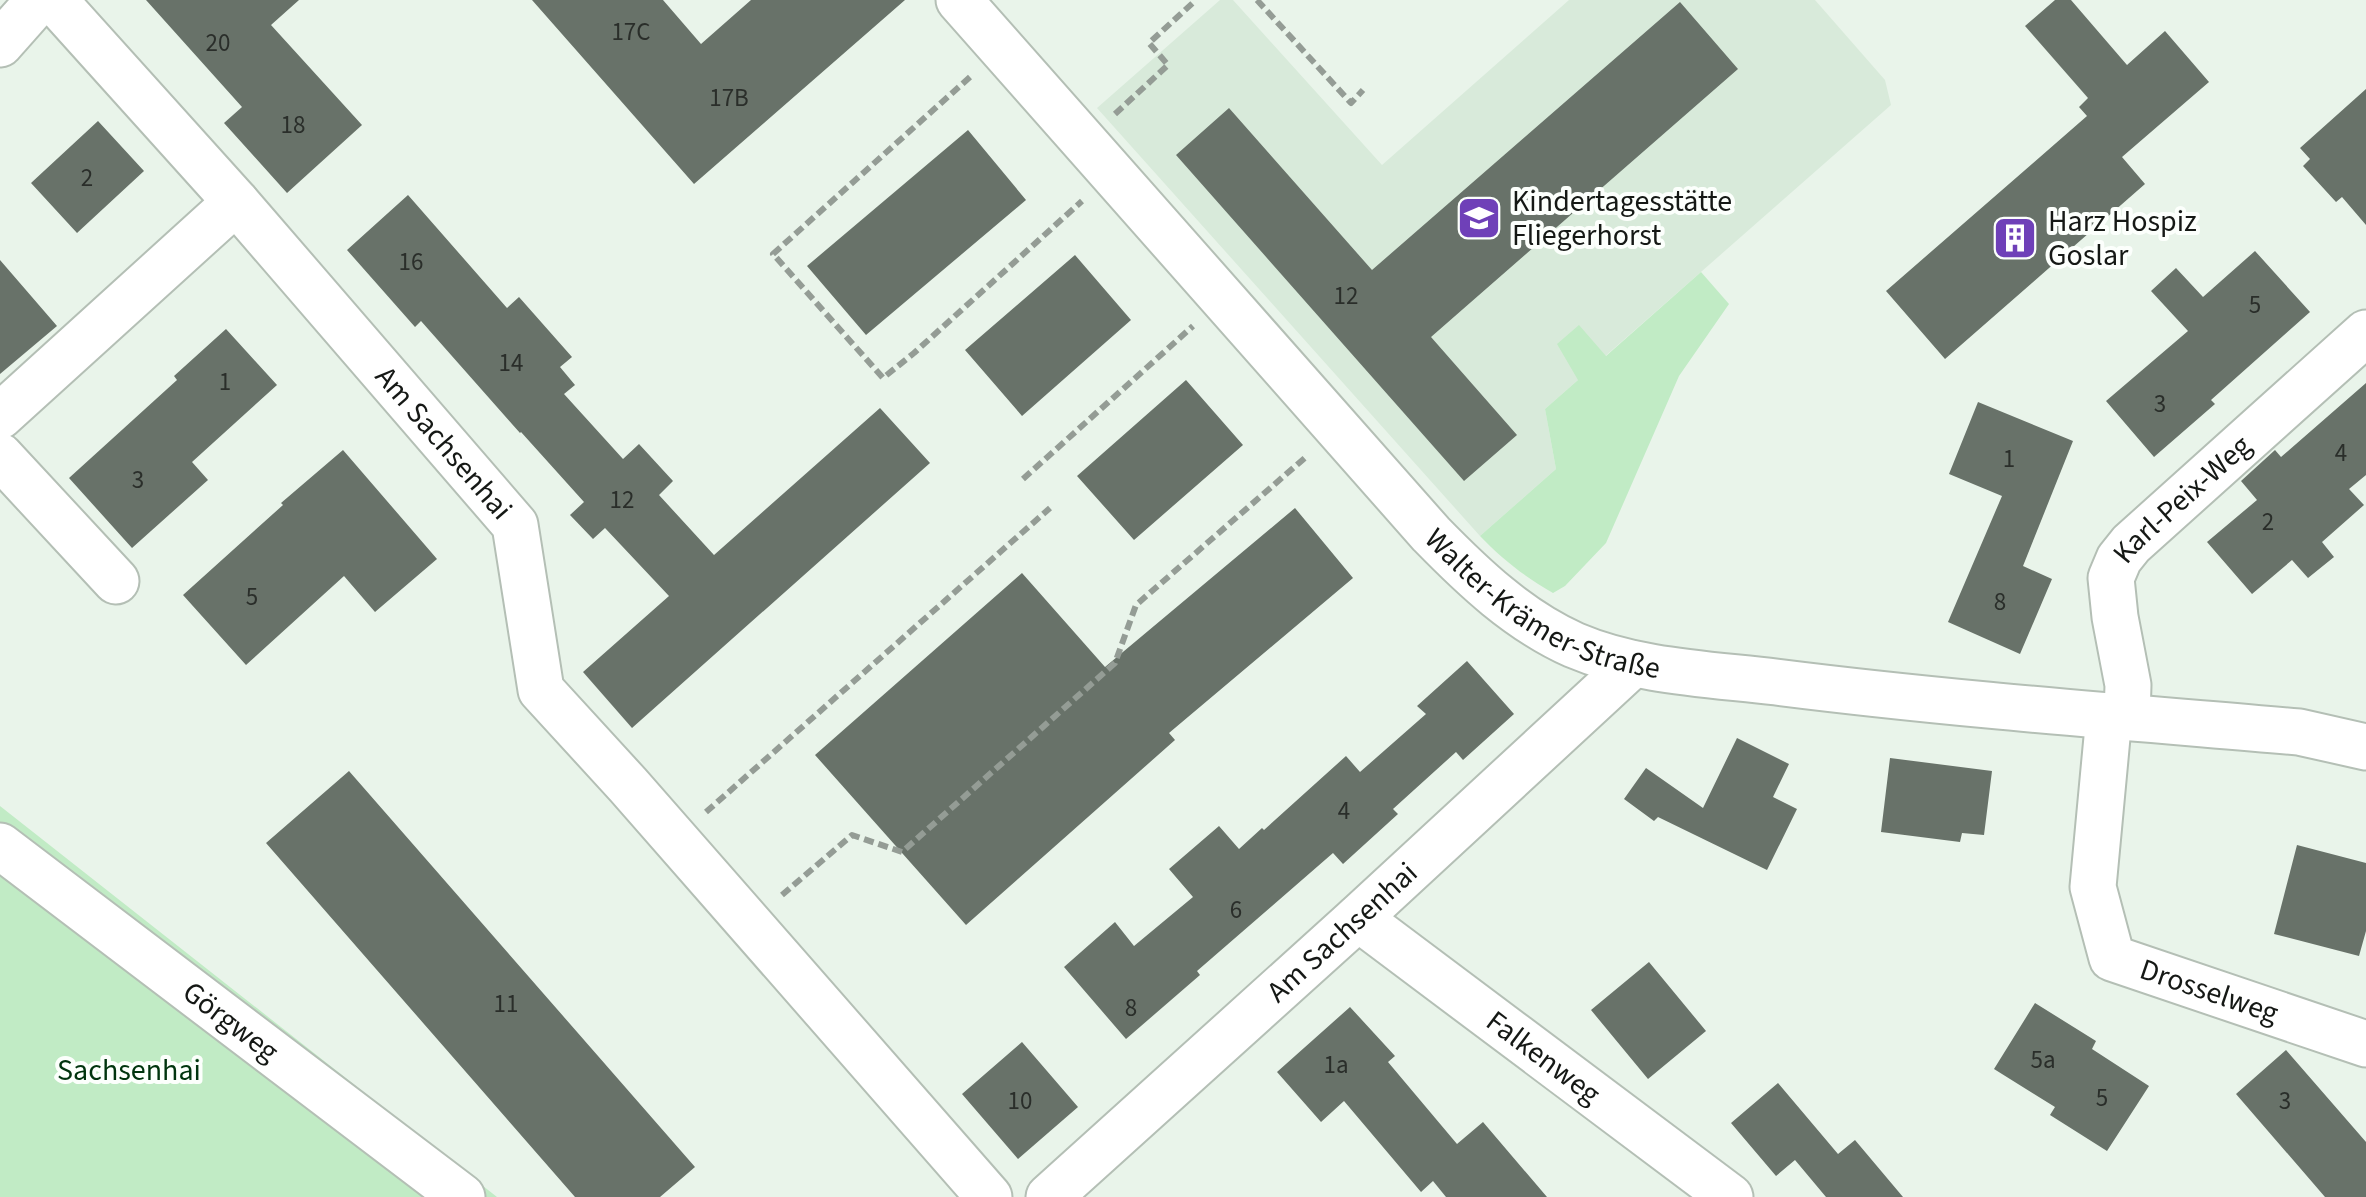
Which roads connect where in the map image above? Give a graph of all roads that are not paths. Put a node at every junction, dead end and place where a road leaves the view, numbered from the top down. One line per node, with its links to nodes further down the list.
1 (39, 0): 4 (street)
2 (54, 0): 5 (street, Am Sachsenhai)
3 (960, 0): 10 (street, Walter-Krämer-Straße)
4 (0, 44)
5 (236, 202): 7 (street); 17 (street, Am Sachsenhai)
6 (2366, 333): 11 (street, Karl-Peix-Weg)
7 (0, 416)
8 (0, 456): 9 (street)
9 (116, 581)
10 (1632, 664): 11 (street, Walter-Krämer-Straße); 14 (street, Am Sachsenhai)
11 (2118, 716): 12 (street, Walter-Krämer-Straße); 15 (street, Drosselweg)
12 (2366, 747)
13 (0, 846): 16 (street, Görgweg)
14 (1358, 918): 18 (street, Am Sachsenhai); 19 (street, Falkenweg)
15 (2366, 1044)
16 (462, 1197)
17 (989, 1197)
18 (1049, 1197)
19 (1730, 1197)

